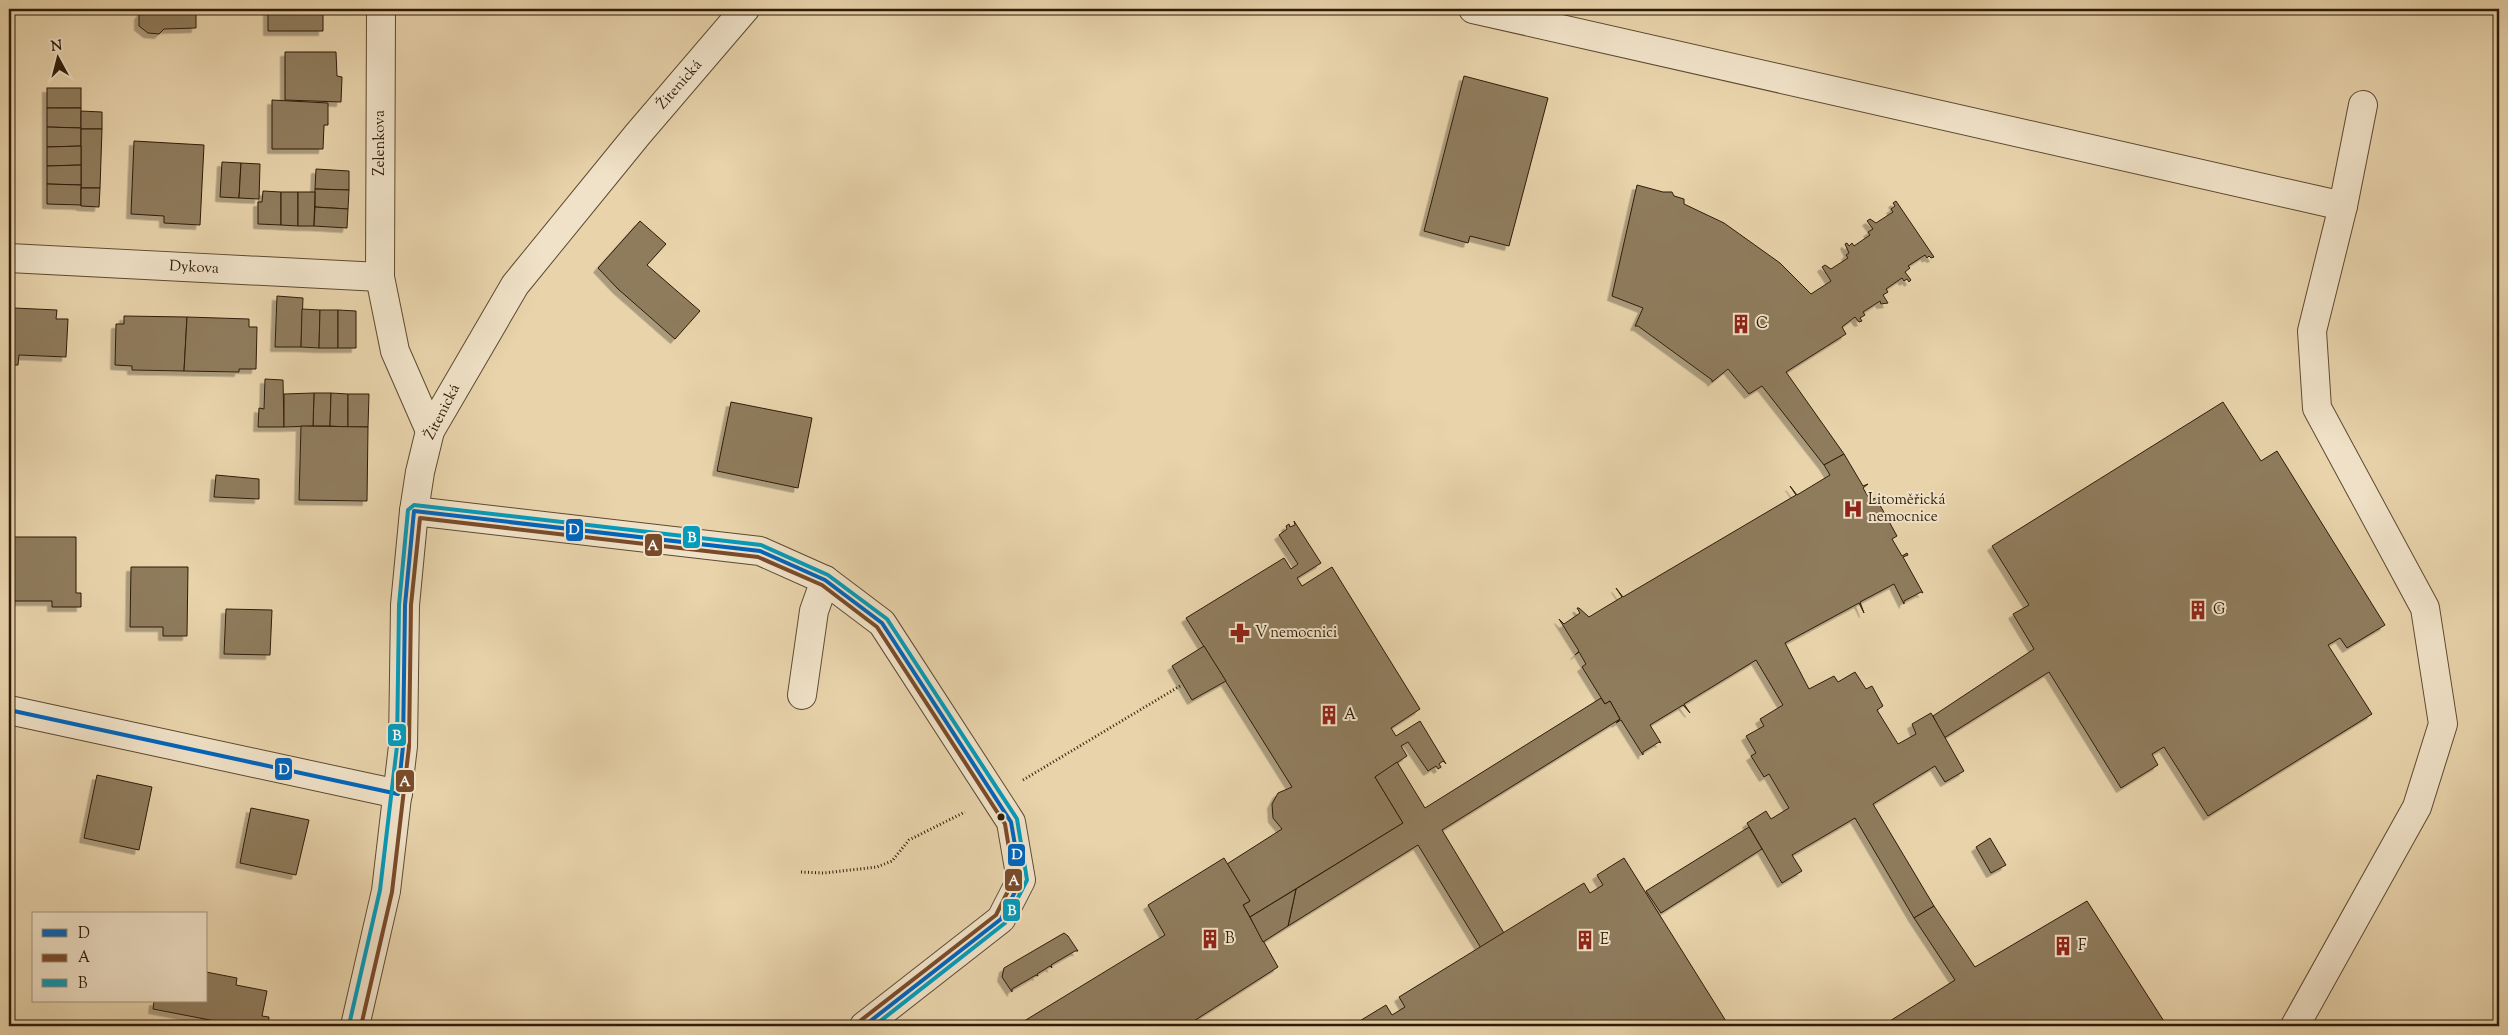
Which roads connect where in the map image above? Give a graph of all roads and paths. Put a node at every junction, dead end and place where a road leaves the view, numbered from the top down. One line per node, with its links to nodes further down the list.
1 (381, 9): 7 (street, Zelenkova)
2 (745, 9): 8 (street, Žitenická)
3 (1472, 9): 5 (street)
4 (2362, 105): 5 (street)
5 (2343, 206): 16 (street)
6 (9, 258): 7 (street, Dykova)
7 (380, 277): 8 (street, Zelenkova)
8 (430, 431): 9 (street, Žitenická)
9 (414, 510): 10 (street); 13 (street, Žitenická)
10 (825, 580): 11 (street); 15 (street)
11 (802, 695)
12 (9, 710): 13 (street)
13 (398, 794): 14 (street, Žitenická)
14 (355, 1026)
15 (864, 1026)
16 (2295, 1026)

